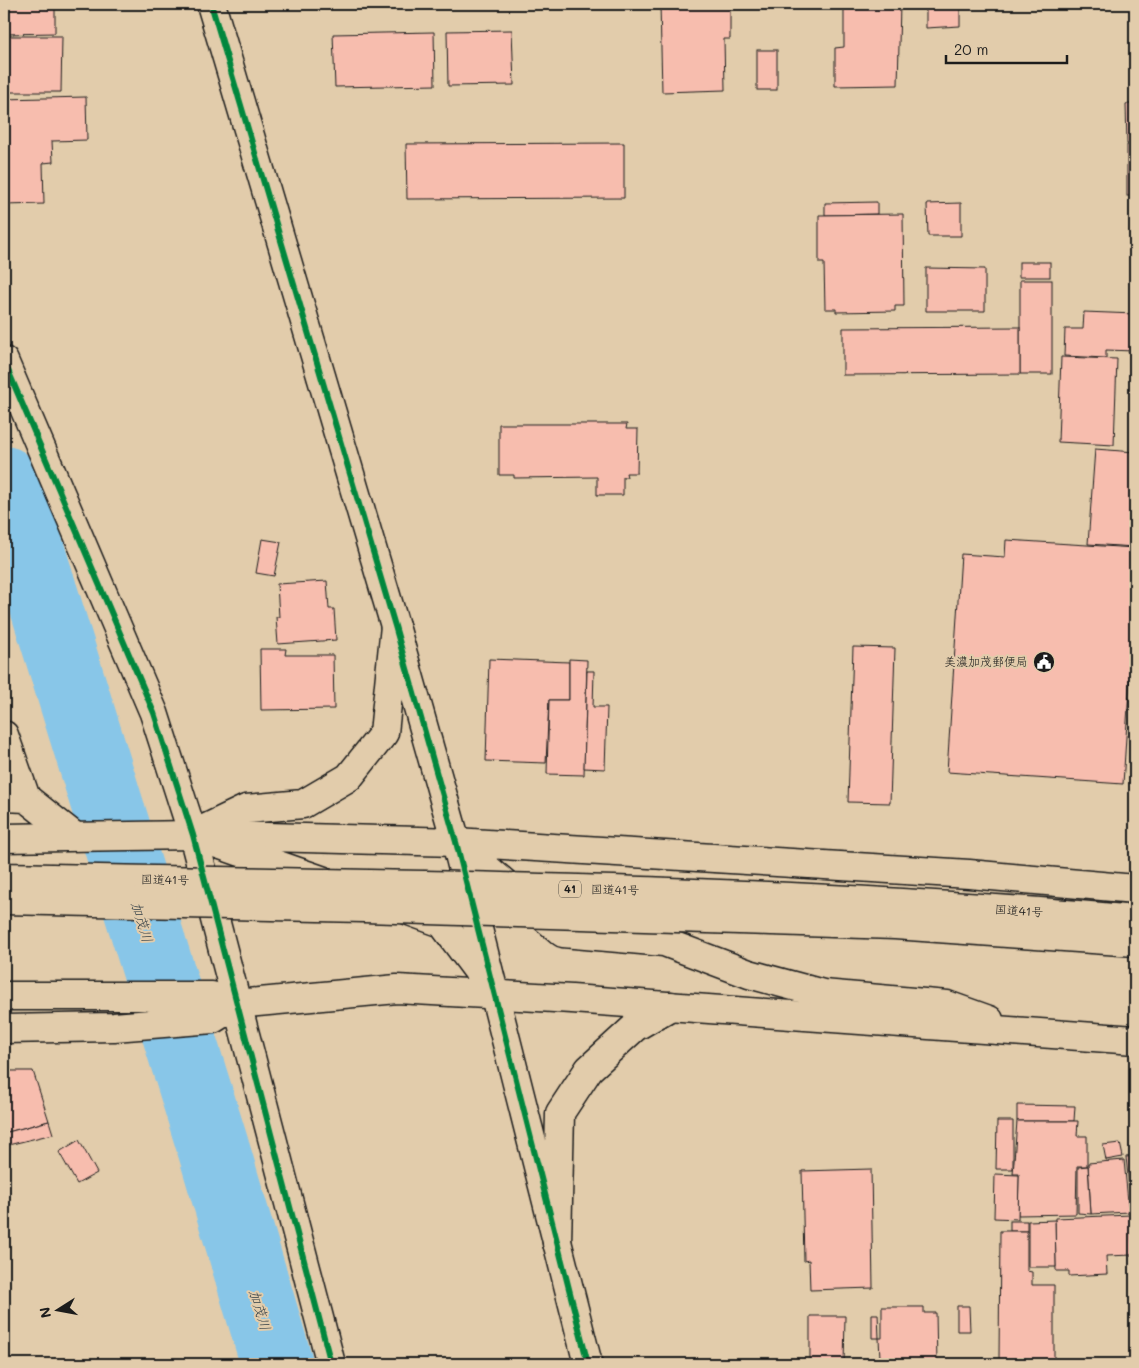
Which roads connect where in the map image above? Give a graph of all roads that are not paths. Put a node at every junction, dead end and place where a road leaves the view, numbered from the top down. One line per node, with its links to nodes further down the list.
1 (211, 4): 3 (main road)
2 (4, 362): 6 (main road)
3 (395, 626): 6 (main road); 9 (main road)
4 (4, 735): 5 (main road)
5 (15, 798): 7 (main road)
6 (193, 835): 7 (main road); 9 (main road); 15 (main road); 17 (main road)
7 (84, 836): 8 (main road)
8 (12, 838)
9 (456, 842): 11 (main road); 15 (main road); 20 (main road)
10 (4, 877): 13 (main road, 国道41号 / 41, bridge)
11 (1135, 889)
12 (4, 900): 14 (main road, 国道41号 / 41, bridge)
13 (1135, 920)
14 (1135, 942)
15 (494, 994): 17 (main road); 18 (main road); 22 (main road)
16 (8, 996): 17 (main road)
17 (220, 1006): 19 (main road); 23 (main road)
18 (671, 1006): 20 (main road); 22 (main road)
19 (4, 1028)
20 (1020, 1032): 21 (main road)
21 (1135, 1040)
22 (557, 1243): 24 (main road)
23 (332, 1364)
24 (588, 1364)

